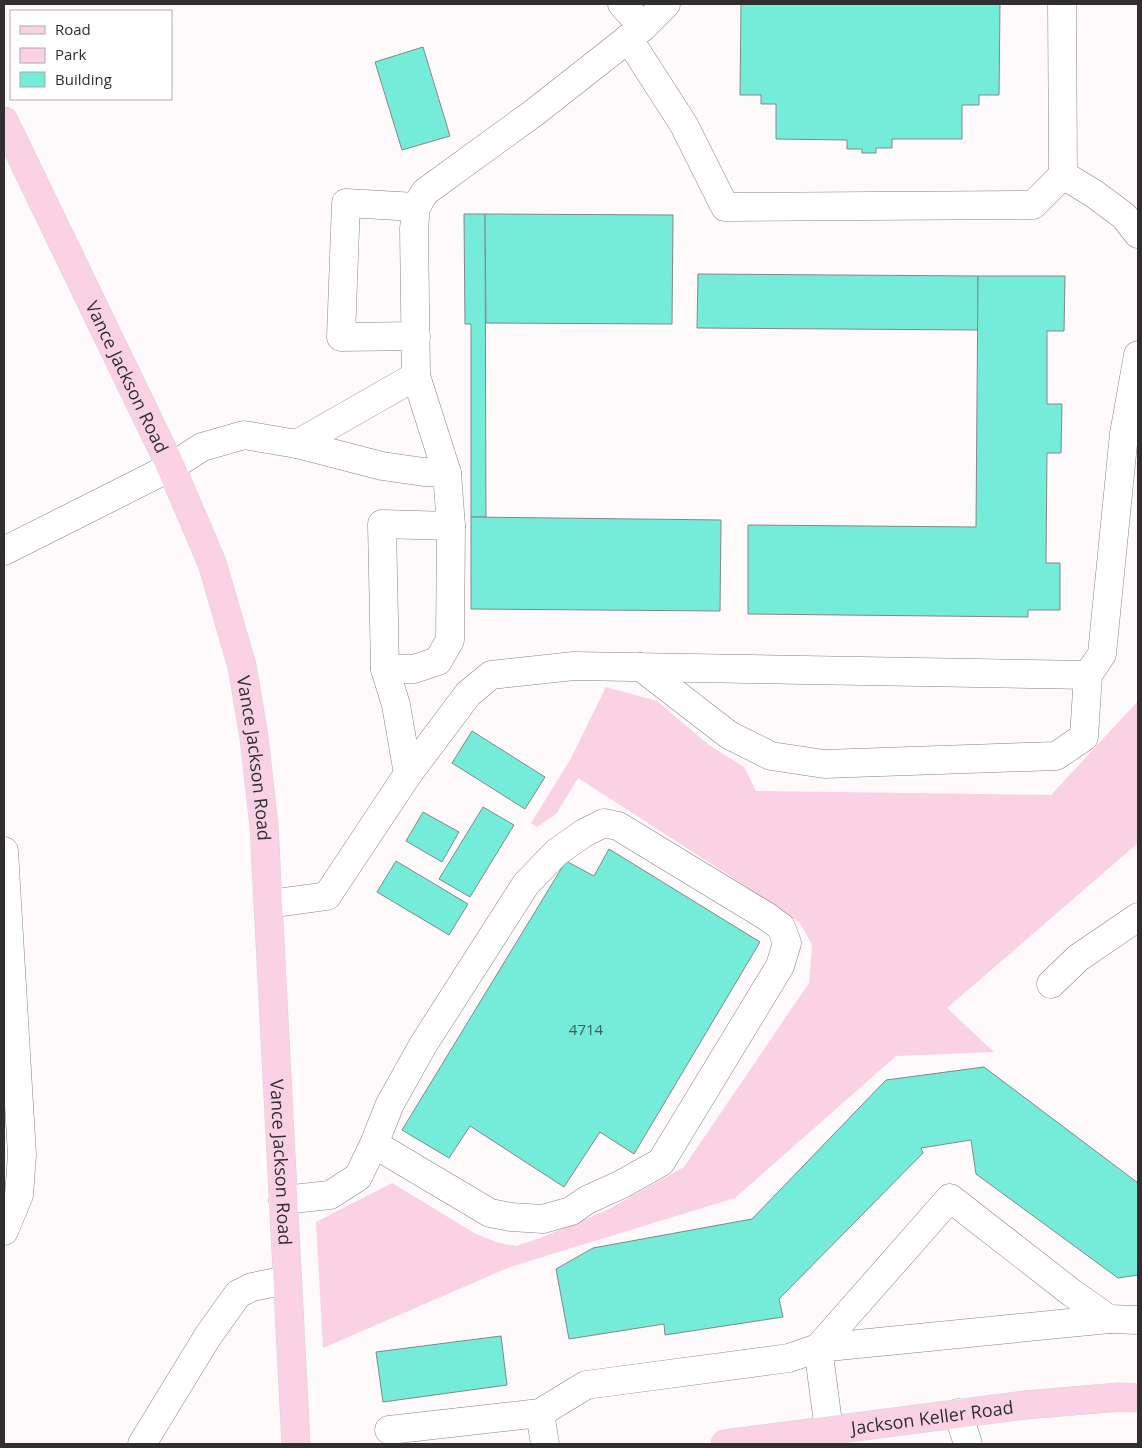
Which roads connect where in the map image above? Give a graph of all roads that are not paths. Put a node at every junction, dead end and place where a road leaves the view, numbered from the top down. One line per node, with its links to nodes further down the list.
1 (622, 4): 4 (street)
2 (666, 4): 4 (street)
3 (1062, 4): 6 (street)
4 (636, 32): 6 (street); 7 (street)
5 (4, 121): 13 (main road, Vance Jackson Road)
6 (1063, 175): 8 (street)
7 (416, 207): 9 (street); 9 (street)
8 (1138, 234)
9 (416, 336): 11 (street)
10 (1138, 355): 19 (street)
11 (416, 376): 12 (street); 14 (street)
12 (297, 444): 13 (street); 14 (street)
13 (171, 467): 16 (street); 22 (main road, Vance Jackson Road)
14 (447, 473): 15 (street)
15 (451, 526): 18 (street); 18 (street)
16 (4, 551)
17 (641, 667): 19 (street); 19 (street); 20 (street)
18 (385, 669): 20 (street)
19 (1088, 675)
20 (408, 774): 22 (street)
21 (4, 851): 27 (street)
22 (268, 904): 26 (main road, Vance Jackson Road)
23 (1138, 917): 24 (street)
24 (1051, 984)
25 (374, 1144): 25 (street); 26 (street)
26 (283, 1200): 28 (main road, Vance Jackson Road)
27 (4, 1231)
28 (287, 1280): 37 (street); 38 (main road, Vance Jackson Road)
29 (1109, 1320): 30 (street); 31 (street); 31 (street)
30 (1138, 1320)
31 (818, 1348): 33 (street); 36 (street)
32 (1138, 1398): 34 (main road, Jackson Keller Road)
33 (540, 1412): 35 (street); 39 (street)
34 (958, 1414): 36 (main road, Jackson Keller Road); 41 (street)
35 (389, 1430)
36 (829, 1430): 40 (main road, Jackson Keller Road)
37 (142, 1444)
38 (296, 1444)
39 (545, 1444)
40 (726, 1444)
41 (968, 1444)

